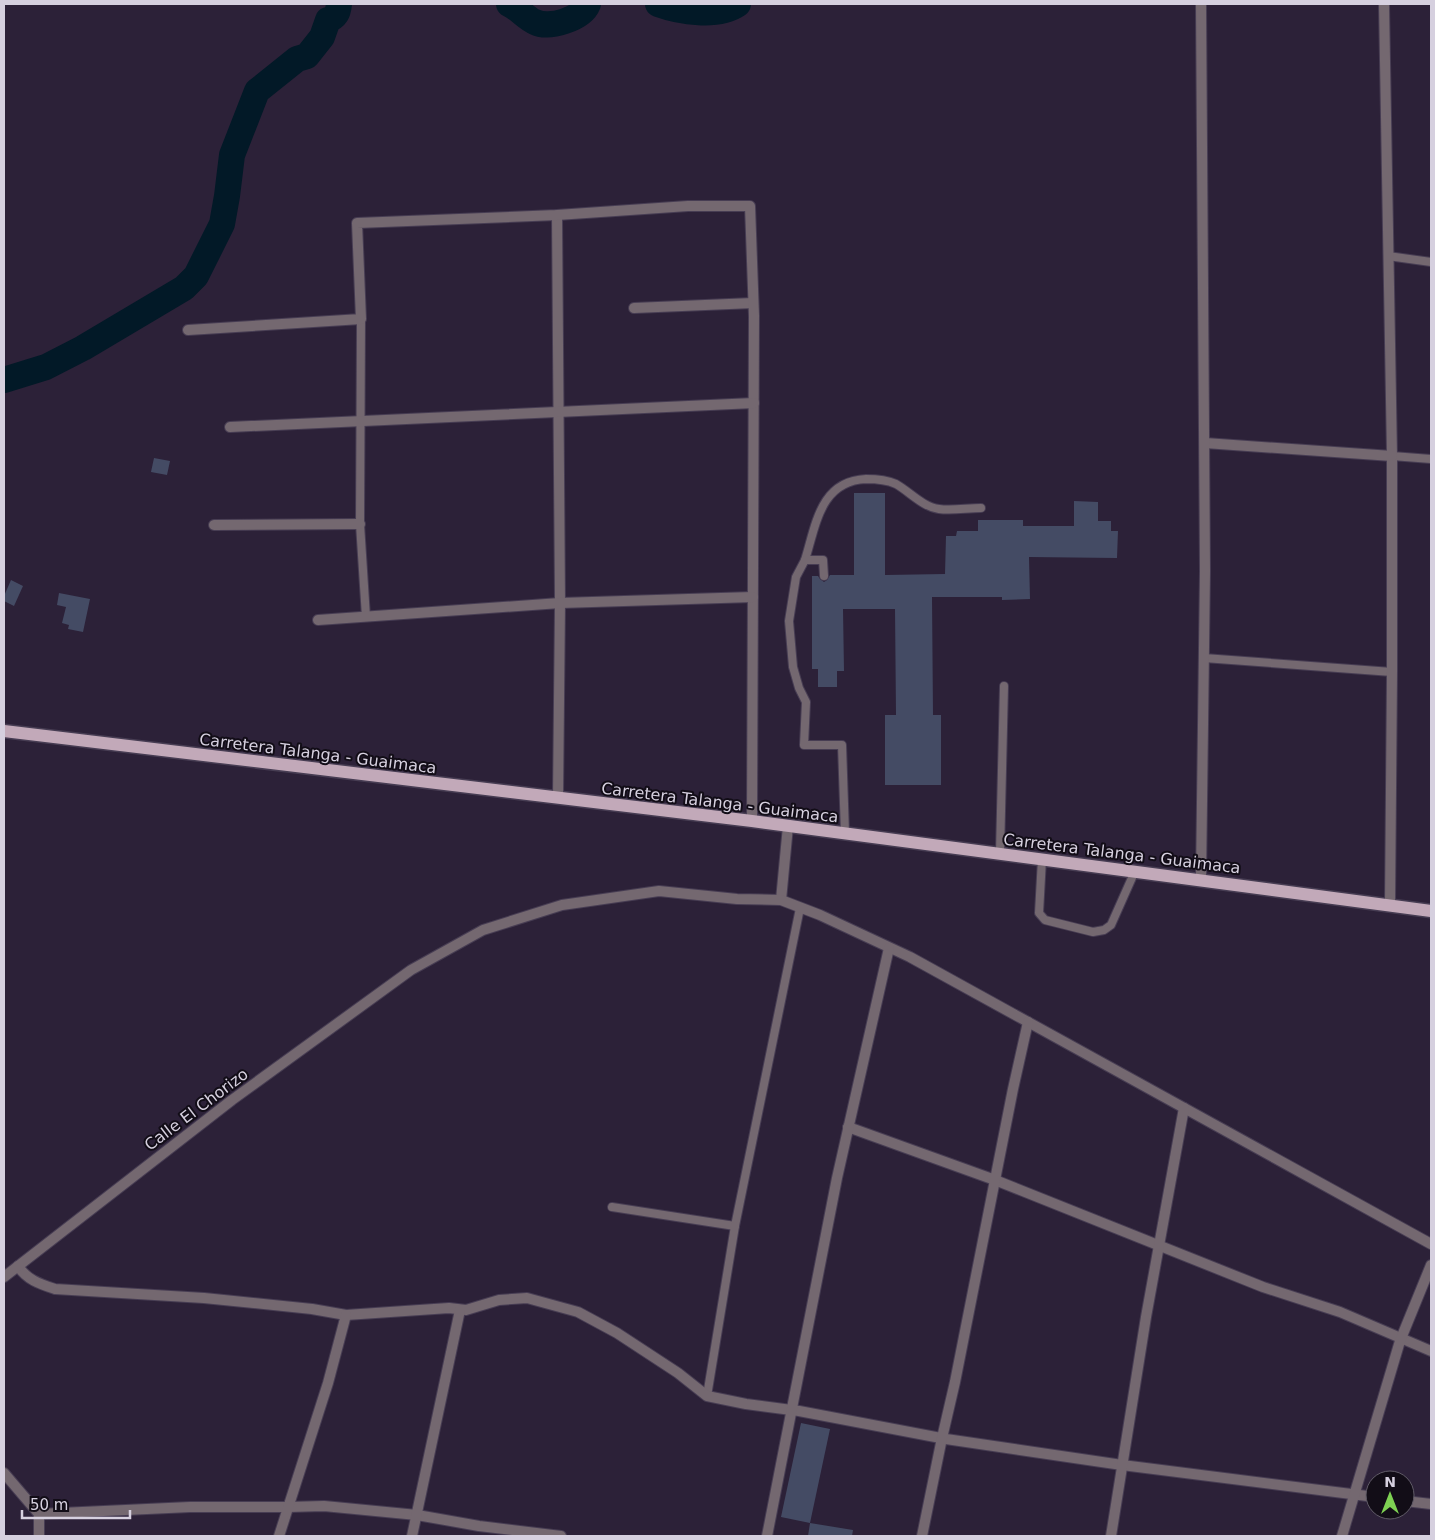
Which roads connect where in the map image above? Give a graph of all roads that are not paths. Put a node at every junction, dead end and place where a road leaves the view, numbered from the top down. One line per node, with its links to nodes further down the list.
1 (1201, 4): 14 (street)
2 (1384, 4): 4 (street)
3 (557, 215): 6 (street); 8 (street); 11 (street)
4 (1388, 256): 5 (lane); 15 (street)
5 (1431, 262)
6 (753, 303): 7 (street); 10 (street)
7 (634, 308)
8 (362, 319): 9 (street); 12 (lane)
9 (188, 330)
10 (754, 403): 11 (street); 22 (street)
11 (558, 413): 12 (street); 23 (street)
12 (361, 421): 13 (street); 18 (lane)
13 (230, 427)
14 (1205, 443): 15 (street); 26 (street)
15 (1392, 456): 16 (lane); 27 (street)
16 (1431, 459)
17 (981, 508): 20 (lane)
18 (360, 524): 19 (street); 24 (lane)
19 (214, 525)
20 (805, 560): 21 (lane); 33 (lane)
21 (824, 576)
22 (753, 597): 23 (street); 31 (street)
23 (560, 603): 24 (street); 30 (street)
24 (366, 617): 25 (street)
25 (318, 620)
26 (1204, 658): 27 (lane); 37 (street)
27 (1392, 672): 39 (street)
28 (1004, 686): 34 (lane)
29 (4, 731): 30 (main road, Carretera Talanga - Guaimaca)
30 (558, 798): 31 (main road, Carretera Talanga - Guaimaca)
31 (752, 821): 32 (main road, Carretera Talanga - Guaimaca)
32 (788, 826): 33 (main road, Carretera Talanga - Guaimaca); 38 (street)
33 (845, 833): 34 (main road, Carretera Talanga - Guaimaca)
34 (1000, 853): 35 (main road, Carretera Talanga - Guaimaca)
35 (1042, 859): 36 (main road, Carretera Talanga - Guaimaca); 36 (lane)
36 (1135, 871): 37 (main road, Carretera Talanga - Guaimaca)
37 (1201, 879): 39 (main road, Carretera Talanga - Guaimaca)
38 (781, 900): 40 (street); 52 (street, Calle El Chorizo)
39 (1390, 905): 41 (main road, Carretera Talanga - Guaimaca)
40 (800, 908): 42 (street); 48 (lane)
41 (1431, 911)
42 (888, 948): 43 (street); 45 (street)
43 (1028, 1022): 44 (street); 46 (street)
44 (1184, 1108): 49 (street); 50 (street)
45 (848, 1127): 46 (street); 59 (street)
46 (995, 1180): 50 (street); 60 (street)
47 (612, 1207): 48 (lane)
48 (735, 1226): 58 (lane)
49 (1431, 1244)
50 (1159, 1245): 56 (street); 61 (street)
51 (1431, 1265): 56 (street)
52 (18, 1266): 53 (street, Calle El Chorizo); 55 (street)
53 (4, 1277)
54 (460, 1310): 55 (street); 58 (street); 69 (street)
55 (346, 1315): 67 (street)
56 (1401, 1339): 57 (street); 63 (street)
57 (1431, 1351)
58 (707, 1396): 59 (street)
59 (792, 1410): 60 (street); 74 (street)
60 (942, 1438): 61 (street); 75 (street)
61 (1122, 1465): 63 (street); 76 (street)
62 (4, 1473): 68 (street)
63 (1356, 1495): 64 (street); 77 (street)
64 (1365, 1496)
65 (1415, 1502): 66 (street)
66 (1431, 1504)
67 (288, 1507): 68 (street); 69 (street); 71 (street)
68 (38, 1514): 70 (street)
69 (417, 1515): 72 (street); 73 (street)
70 (39, 1536)
71 (279, 1536)
72 (412, 1536)
73 (561, 1536)
74 (767, 1536)
75 (922, 1536)
76 (1111, 1536)
77 (1342, 1536)

